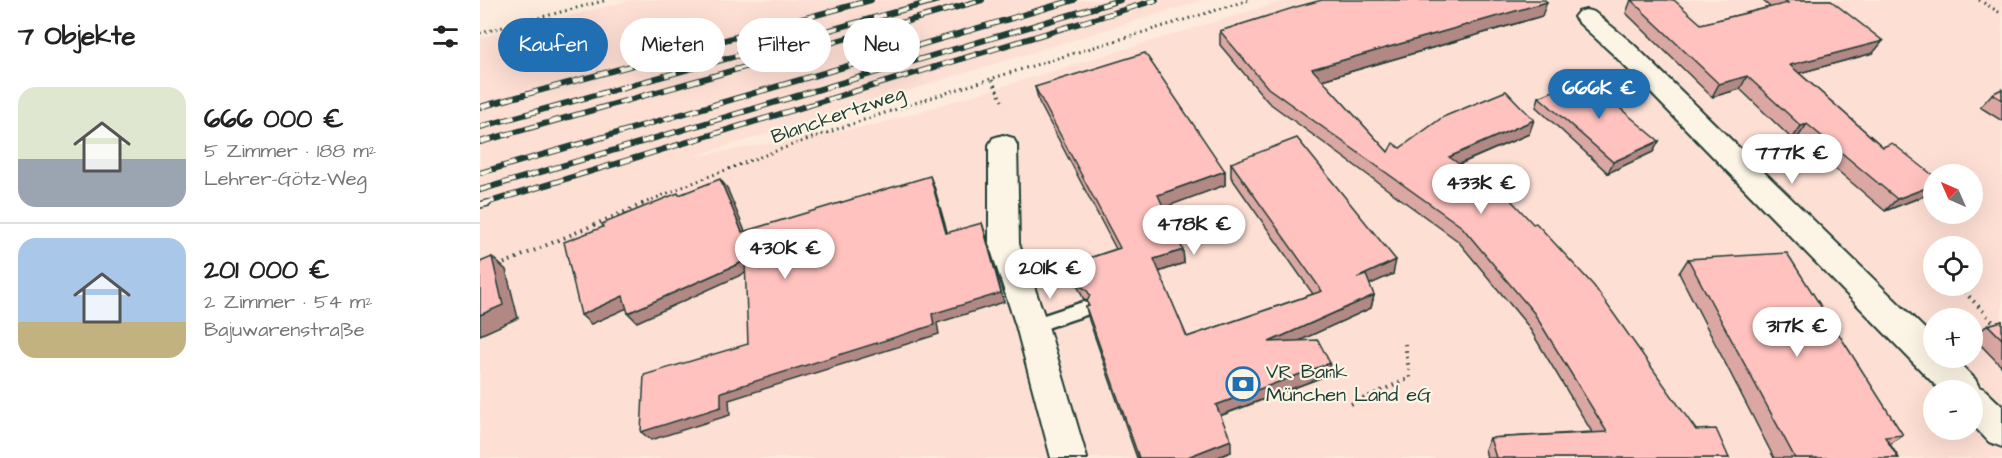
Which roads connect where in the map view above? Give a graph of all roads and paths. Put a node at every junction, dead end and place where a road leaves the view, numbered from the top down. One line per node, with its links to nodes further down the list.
1 (607, 0): 6 (path)
2 (1249, 0): 7 (path, Blanckertzweg)
3 (1979, 0): 4 (path)
4 (2002, 14)
5 (1586, 17): 17 (street)
6 (480, 33)
7 (992, 80): 8 (path); 10 (path, Blanckertzweg)
8 (1002, 101)
9 (1003, 145): 14 (street)
10 (490, 269)
11 (1969, 296): 13 (path)
12 (1083, 309): 14 (lane)
13 (1999, 324): 15 (path)
14 (1032, 326): 21 (street)
15 (1983, 329)
16 (1405, 344): 18 (path)
17 (1952, 380)
18 (1351, 404)
19 (1983, 411): 20 (street)
20 (2002, 430)
21 (1069, 458)

